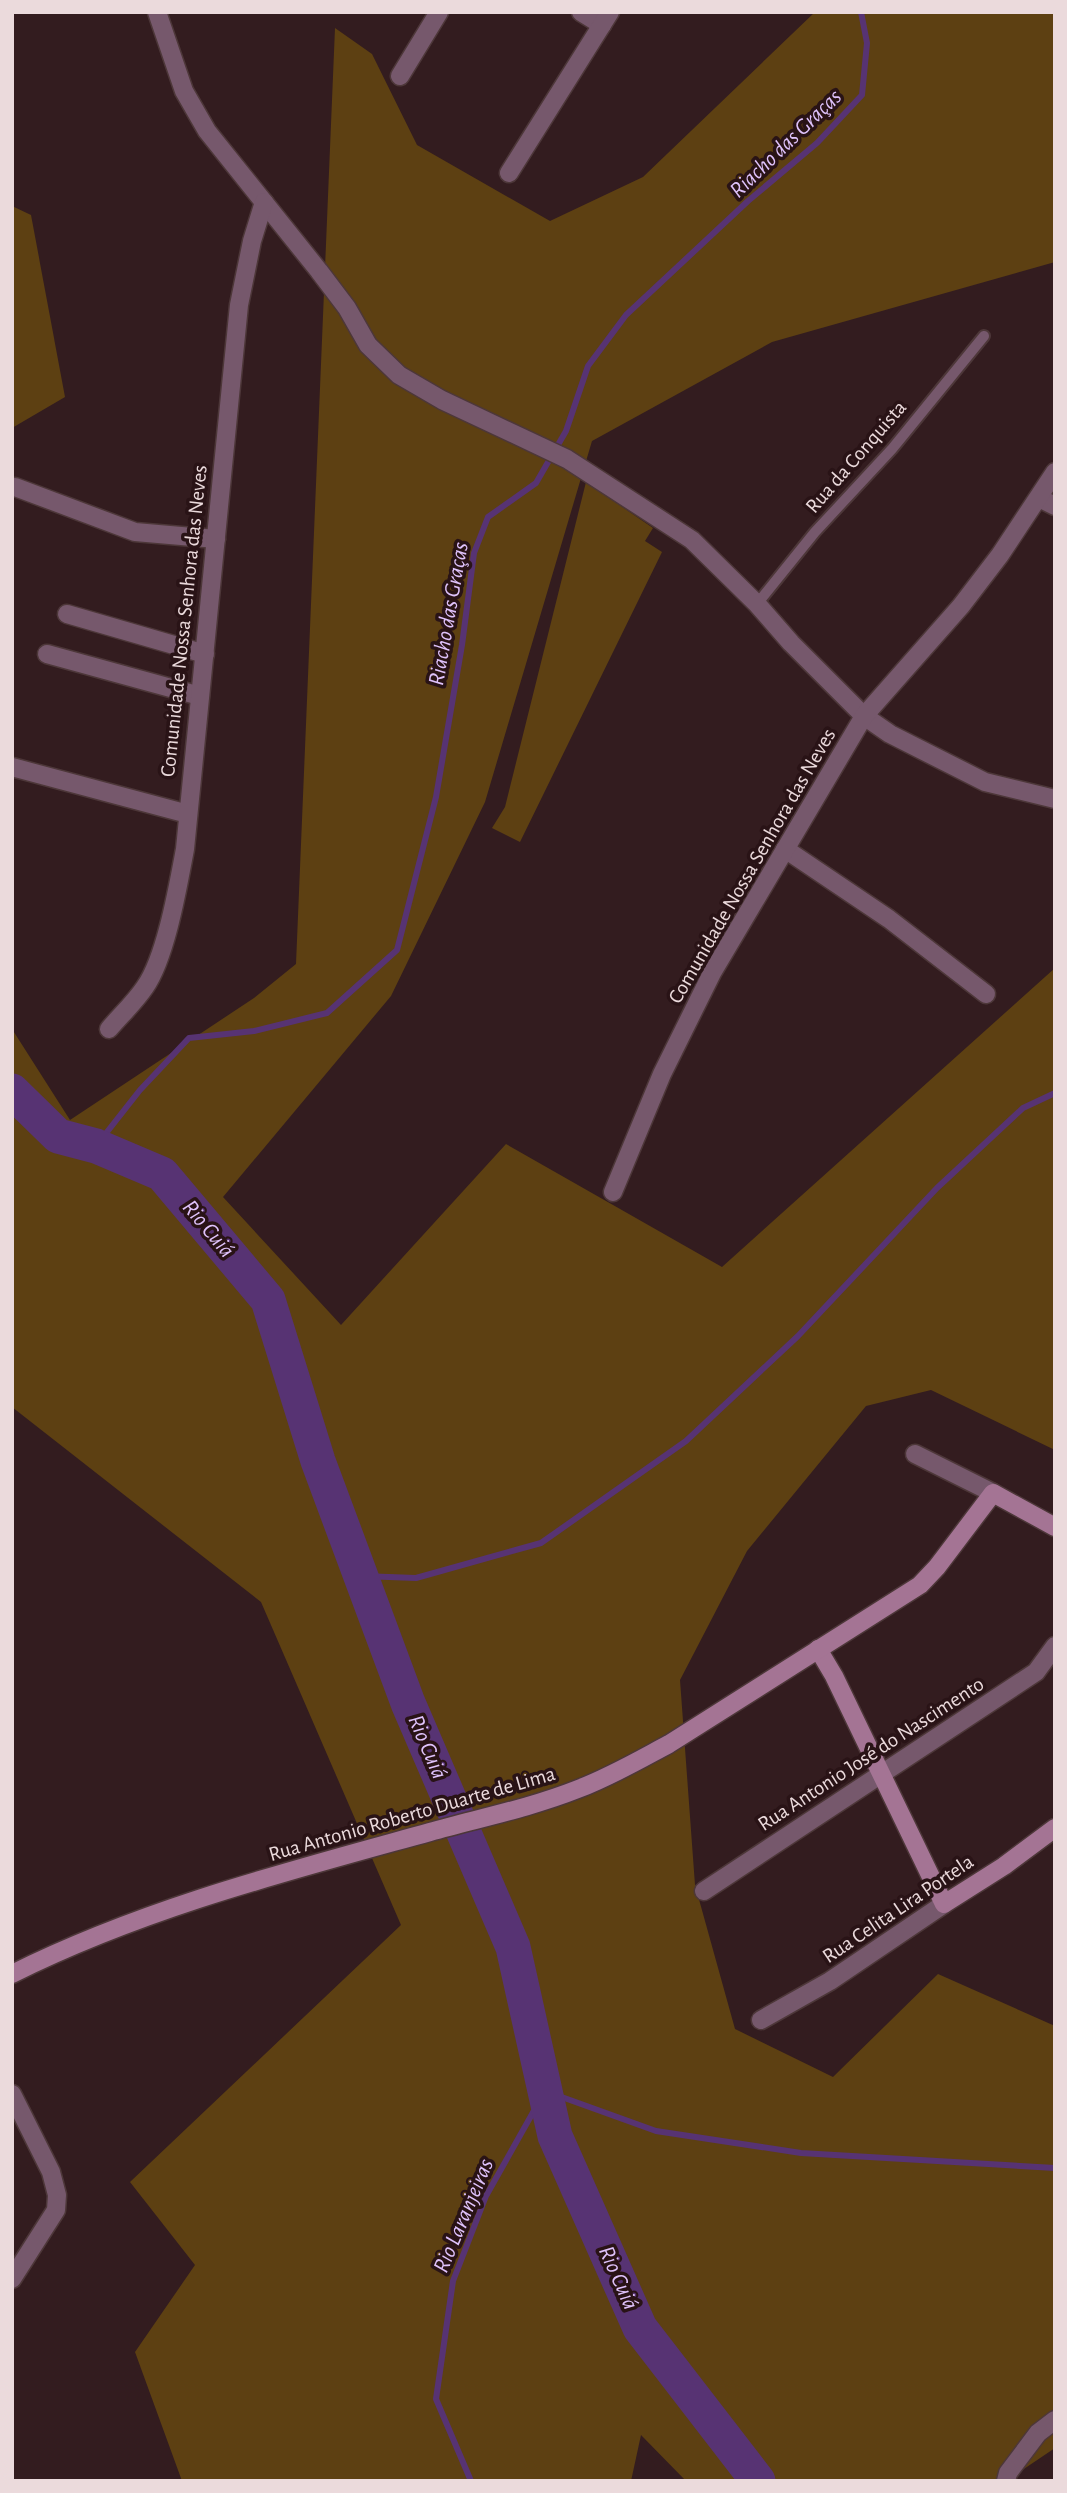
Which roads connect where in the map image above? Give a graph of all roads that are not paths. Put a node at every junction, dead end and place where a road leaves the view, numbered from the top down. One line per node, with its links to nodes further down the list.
1 (157, 12): 7 (street, Comunidade Nossa Senhora das Neves)
2 (439, 12): 5 (street)
3 (581, 12): 4 (street)
4 (606, 18): 6 (street)
5 (400, 76)
6 (509, 173)
7 (264, 202): 12 (street, Comunidade Nossa Senhora das Neves); 13 (street, Comunidade Nossa Senhora das Neves)
8 (984, 336): 13 (lane, Rua da Conquista)
9 (1055, 472): 11 (street, Comunidade Nossa Senhora das Neves)
10 (15, 487): 12 (street)
11 (1047, 502): 18 (street, Comunidade Nossa Senhora das Neves)
12 (216, 539): 16 (street, Comunidade Nossa Senhora das Neves)
13 (757, 604): 18 (street, Comunidade Nossa Senhora das Neves)
14 (67, 614): 16 (street)
15 (47, 654): 17 (street)
16 (205, 654): 17 (street, Comunidade Nossa Senhora das Neves)
17 (200, 696): 21 (street, Comunidade Nossa Senhora das Neves)
18 (864, 716): 20 (street, Comunidade Nossa Senhora das Neves); 22 (street, Comunidade Nossa Senhora das Neves)
19 (12, 767): 21 (street)
20 (1055, 799)
21 (188, 814): 24 (street, Comunidade Nossa Senhora das Neves)
22 (785, 849): 23 (street); 25 (street, Comunidade Nossa Senhora das Neves)
23 (986, 994)
24 (109, 1029)
25 (613, 1192)
26 (915, 1454): 27 (street)
27 (993, 1493): 28 (main road); 29 (main road, Rua Antonio Roberto Duarte de Lima)
28 (1055, 1527)
29 (825, 1645): 31 (main road); 35 (main road, Rua Antonio Roberto Duarte de Lima)
30 (1055, 1646): 31 (street, Rua Antonio José do Nascimento)
31 (880, 1773): 33 (street, Rua Antonio José do Nascimento); 34 (main road)
32 (1055, 1828): 34 (main road, Rua Celita Lira Portela)
33 (704, 1891)
34 (944, 1904): 36 (street, Rua Celita Lira Portela)
35 (12, 1974)
36 (761, 2020)
37 (12, 2094): 38 (street)
38 (12, 2279)
39 (1055, 2420): 40 (street)
40 (1006, 2481)

